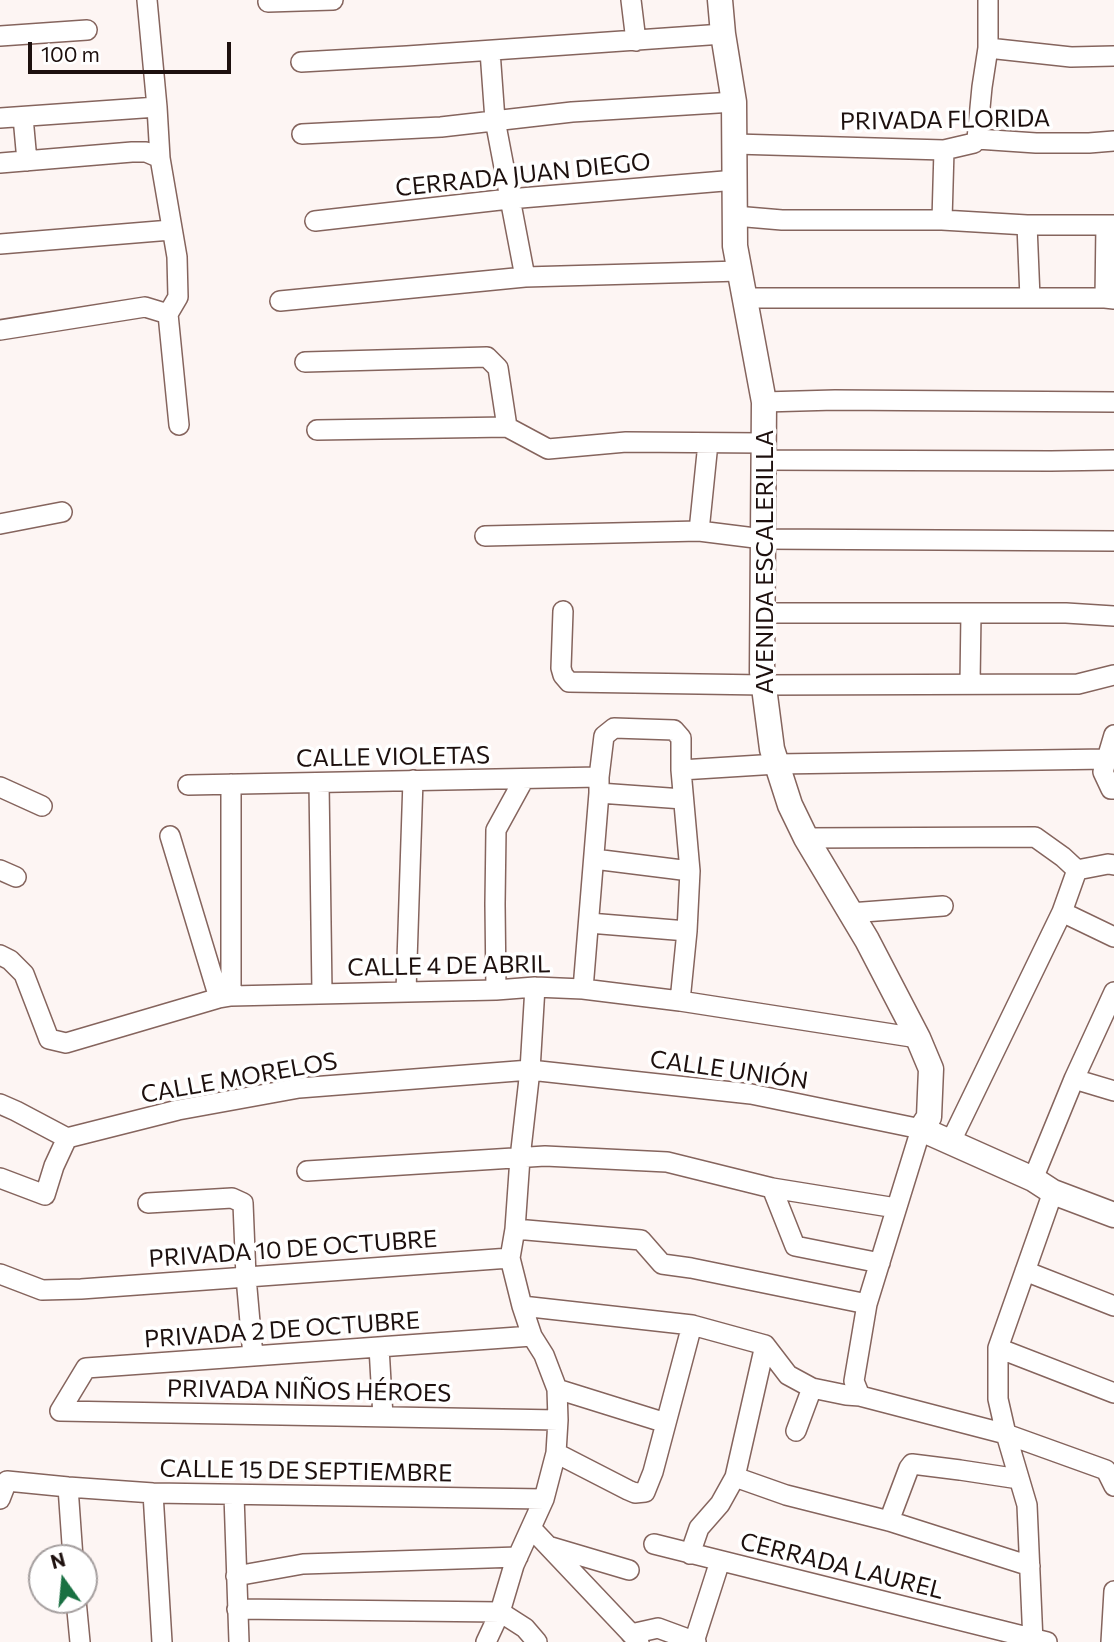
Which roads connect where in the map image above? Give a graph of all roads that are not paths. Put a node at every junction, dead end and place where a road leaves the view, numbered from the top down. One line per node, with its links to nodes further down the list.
1 (147, 0): 16 (street)
2 (332, 0): 6 (street)
3 (631, 0): 10 (street)
4 (720, 0): 8 (main road, AVENIDA ESCALERILLA)
5 (988, 0): 11 (street)
6 (268, 2)
7 (87, 30): 9 (street)
8 (723, 34): 10 (street); 15 (main road, AVENIDA ESCALERILLA)
9 (0, 36)
10 (636, 41): 12 (street)
11 (988, 48): 13 (street); 21 (street)
12 (490, 51): 14 (street); 19 (street)
13 (1114, 56)
14 (301, 62)
15 (734, 103): 19 (street); 23 (main road, AVENIDA ESCALERILLA)
16 (157, 107): 17 (street); 25 (street)
17 (23, 117): 18 (street); 26 (street)
18 (0, 118)
19 (495, 120): 20 (street); 29 (street)
20 (302, 134)
21 (977, 139): 22 (street, PRIVADA FLORIDA); 24 (street, PRIVADA FLORIDA)
22 (1114, 141)
23 (735, 144): 24 (street, PRIVADA FLORIDA); 28 (main road, AVENIDA ESCALERILLA)
24 (944, 150): 31 (street)
25 (160, 158): 26 (street); 35 (street)
26 (27, 161): 27 (street)
27 (0, 163)
28 (736, 180): 29 (street, CERRADA JUAN DIEGO); 30 (main road, AVENIDA ESCALERILLA)
29 (509, 199): 32 (street, CERRADA JUAN DIEGO); 38 (street)
30 (736, 216): 31 (street); 37 (main road, AVENIDA ESCALERILLA)
31 (942, 220): 33 (street)
32 (315, 221)
33 (1027, 225): 34 (street); 40 (street)
34 (1110, 225): 41 (street)
35 (171, 230): 36 (street); 43 (street)
36 (0, 244)
37 (740, 271): 38 (street); 39 (main road, AVENIDA ESCALERILLA)
38 (525, 277): 42 (street)
39 (745, 298): 40 (street); 46 (main road, AVENIDA ESCALERILLA)
40 (1030, 298): 41 (street)
41 (1110, 299)
42 (280, 301)
43 (168, 314): 44 (street); 48 (street)
44 (0, 330)
45 (305, 362): 49 (street)
46 (764, 401): 47 (street); 52 (main road, AVENIDA ESCALERILLA)
47 (1114, 402)
48 (179, 425)
49 (507, 427): 50 (street); 51 (street)
50 (317, 430)
51 (708, 443): 52 (street); 56 (street)
52 (763, 452): 53 (street); 58 (main road, AVENIDA ESCALERILLA)
53 (1114, 460)
54 (62, 512): 55 (street)
55 (0, 524)
56 (699, 531): 57 (street); 58 (street)
57 (485, 536)
58 (763, 539): 59 (street); 61 (main road, AVENIDA ESCALERILLA)
59 (1114, 541)
60 (563, 611): 66 (street)
61 (764, 613): 62 (street); 66 (main road, AVENIDA ESCALERILLA)
62 (971, 613): 63 (street); 65 (street)
63 (1114, 616)
64 (1114, 675): 65 (street)
65 (970, 684): 66 (street)
66 (764, 685): 68 (main road, AVENIDA ESCALERILLA)
67 (1114, 735): 69 (street)
68 (777, 764): 69 (street); 70 (street); 82 (main road, AVENIDA ESCALERILLA)
69 (1105, 765): 78 (street)
70 (681, 770): 76 (street); 79 (street)
71 (524, 779): 72 (street, CALLE VIOLETAS); 76 (street, CALLE VIOLETAS); 96 (street)
72 (414, 780): 73 (street, CALLE VIOLETAS); 97 (street)
73 (319, 783): 74 (street, CALLE VIOLETAS); 99 (street)
74 (231, 784): 75 (street, CALLE VIOLETAS); 100 (street)
75 (188, 785)
76 (599, 785): 79 (street, CALLE VIOLETAS); 83 (street)
77 (0, 787): 80 (street)
78 (1114, 789)
79 (683, 799): 86 (street)
80 (42, 806)
81 (170, 836): 100 (street)
82 (806, 838): 85 (street); 89 (main road, AVENIDA ESCALERILLA)
83 (594, 859): 86 (street); 90 (street)
84 (1114, 865): 85 (street)
85 (1077, 870): 88 (street)
86 (690, 871): 91 (street)
87 (943, 906): 89 (street)
88 (1062, 912): 92 (street); 109 (street)
89 (850, 913): 102 (main road, AVENIDA ESCALERILLA)
90 (589, 923): 91 (street); 95 (street)
91 (687, 931): 101 (street)
92 (1114, 937)
93 (5, 958): 100 (street, CALLE 4 DE ABRIL)
94 (535, 987): 95 (street, CALLE 4 DE ABRIL); 96 (street, CALLE 4 DE ABRIL); 103 (street)
95 (583, 989): 101 (street, CALLE 4 DE ABRIL)
96 (496, 990): 97 (street, CALLE 4 DE ABRIL)
97 (406, 991): 99 (street, CALLE 4 DE ABRIL)
98 (1114, 992): 104 (street)
99 (322, 993): 100 (street, CALLE 4 DE ABRIL)
100 (225, 997)
101 (680, 1001): 102 (street, CALLE 4 DE ABRIL)
102 (918, 1038): 107 (main road, AVENIDA ESCALERILLA)
103 (530, 1070): 107 (street, CALLE UNIÓN); 108 (street, CALLE MORELOS); 110 (street)
104 (1074, 1079): 105 (street); 113 (street)
105 (1114, 1091)
106 (0, 1104): 108 (street)
107 (920, 1129): 109 (main road); 116 (street)
108 (67, 1139): 112 (street)
109 (951, 1141): 113 (main road)
110 (520, 1158): 111 (street); 114 (street); 118 (street)
111 (307, 1171)
112 (0, 1178)
113 (1043, 1185): 117 (main road); 121 (street)
114 (772, 1188): 116 (street); 120 (street)
115 (148, 1203): 123 (street)
116 (896, 1208): 120 (street)
117 (1114, 1215)
118 (515, 1229): 119 (street); 124 (street)
119 (510, 1258): 123 (street, PRIVADA 10 DE OCTUBRE); 125 (street)
120 (880, 1263): 124 (street)
121 (1025, 1271): 126 (street); 131 (street)
122 (0, 1274): 123 (street, PRIVADA 10 DE OCTUBRE)
123 (246, 1277): 132 (street)
124 (867, 1304): 134 (street)
125 (522, 1306): 127 (street); 128 (street)
126 (1114, 1306)
127 (692, 1325): 129 (street); 140 (street)
128 (532, 1336): 130 (street, PRIVADA 2 DE OCTUBRE); 135 (street)
129 (765, 1345): 133 (street); 144 (street)
130 (379, 1347): 132 (street, PRIVADA 2 DE OCTUBRE); 138 (street)
131 (998, 1348): 136 (street); 142 (street)
132 (253, 1356): 137 (street, PRIVADA 2 DE OCTUBRE)
133 (812, 1388): 134 (street); 141 (street)
134 (857, 1388): 142 (street)
135 (557, 1389): 139 (street); 140 (street)
136 (1114, 1393)
137 (60, 1411): 138 (street, PRIVADA NIÑOS HÉROES)
138 (383, 1417): 139 (street, PRIVADA NIÑOS HÉROES)
139 (558, 1420): 143 (street)
140 (666, 1423): 143 (street)
141 (796, 1431)
142 (1006, 1434): 145 (street); 147 (street)
143 (556, 1453): 151 (street)
144 (735, 1477): 152 (street); 157 (street)
145 (1019, 1479): 152 (street); 160 (street)
146 (2, 1483): 148 (street, CALLE 15 DE SEPTIEMBRE)
147 (1114, 1486)
148 (68, 1488): 149 (street, CALLE 15 DE SEPTIEMBRE); 154 (street)
149 (153, 1493): 150 (street, CALLE 15 DE SEPTIEMBRE); 170 (street)
150 (234, 1495): 151 (street, CALLE 15 DE SEPTIEMBRE); 162 (street)
151 (544, 1499): 153 (street)
152 (889, 1521): 160 (street)
153 (531, 1528): 156 (street); 158 (street)
154 (72, 1544)
155 (654, 1544): 157 (street)
156 (547, 1545): 161 (street); 167 (street)
157 (690, 1554): 159 (street)
158 (518, 1557): 162 (street); 165 (street)
159 (720, 1561): 168 (street, CERRADA LAUREL); 174 (street, CERRADA LAUREL)
160 (1030, 1566): 168 (street)
161 (629, 1570)
162 (236, 1576): 164 (street)
163 (1114, 1591): 175 (street)
164 (237, 1609): 165 (street); 171 (street)
165 (500, 1612): 172 (street); 173 (street)
166 (77, 1614): 169 (street)
167 (635, 1638): 174 (street)
168 (1038, 1641)
169 (80, 1642)
170 (162, 1642)
171 (239, 1642)
172 (486, 1642)
173 (537, 1642)
174 (695, 1642)
175 (1111, 1642)

